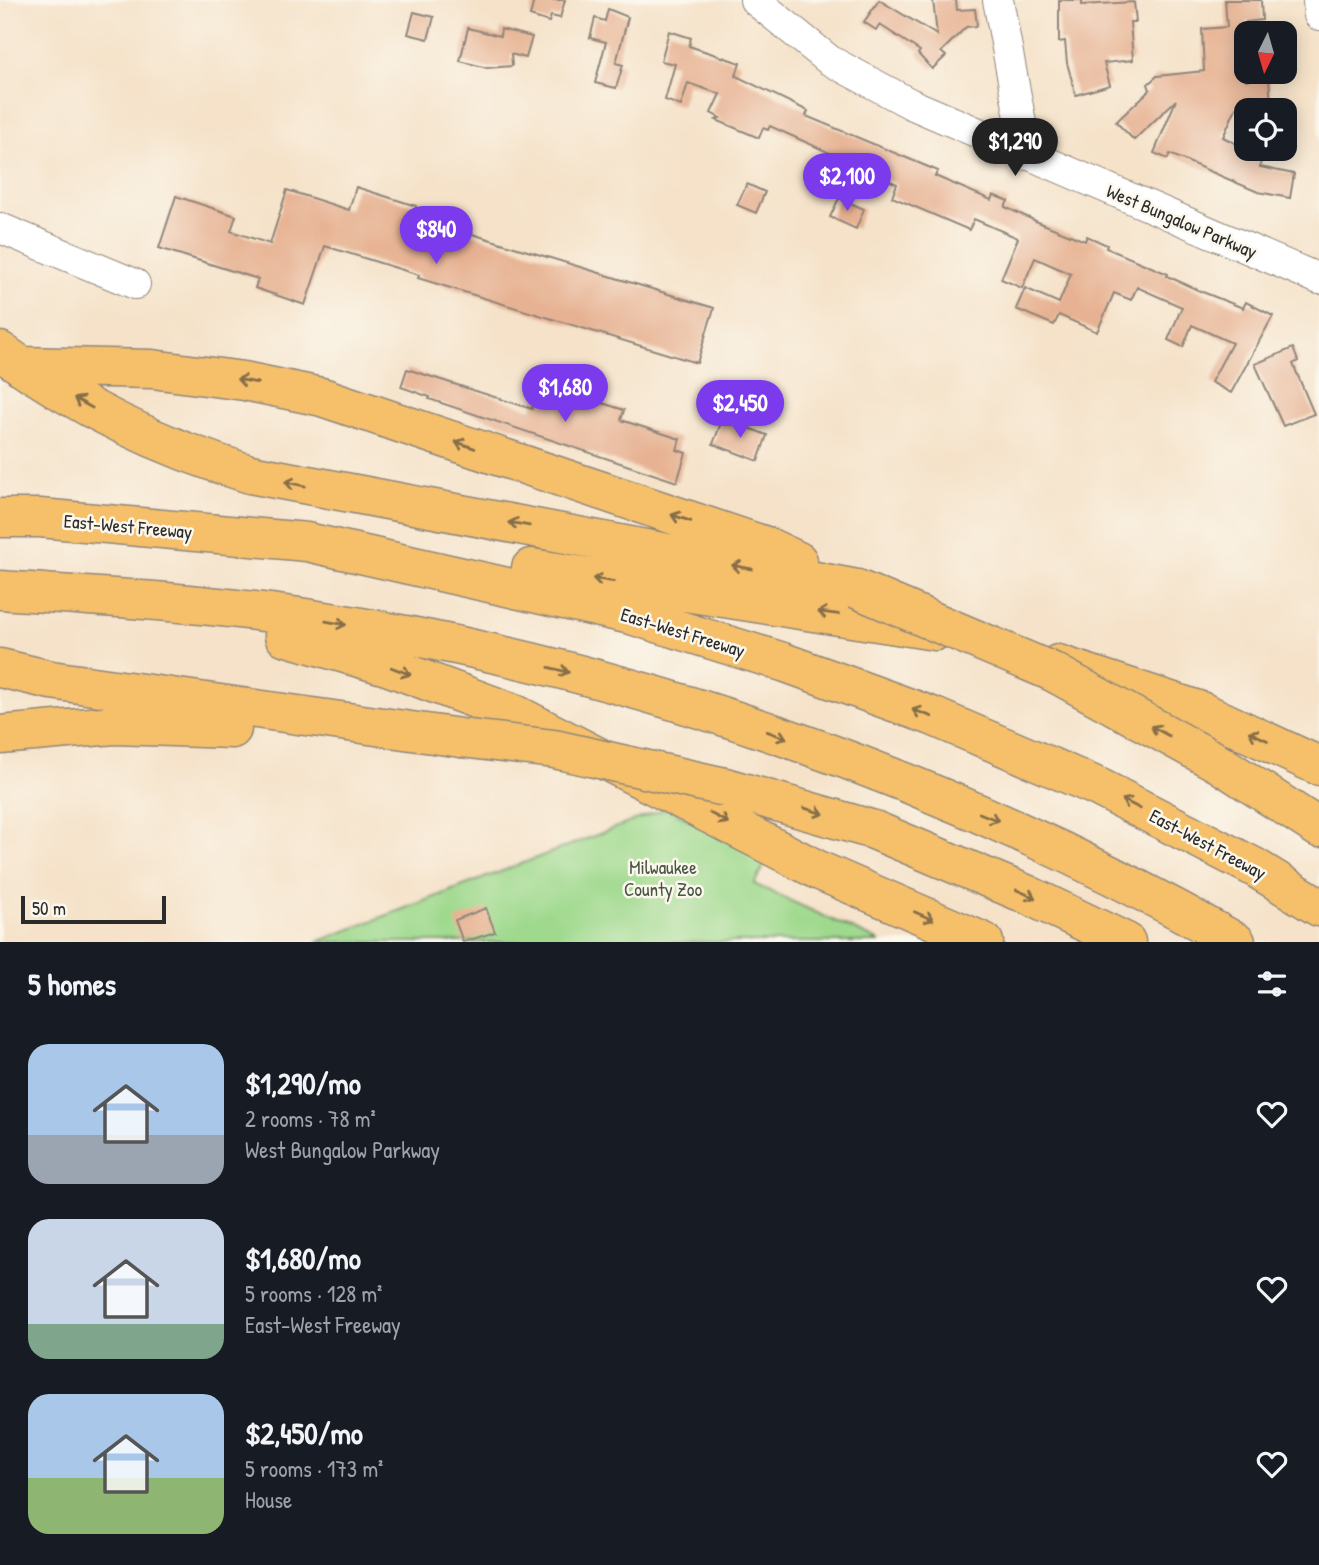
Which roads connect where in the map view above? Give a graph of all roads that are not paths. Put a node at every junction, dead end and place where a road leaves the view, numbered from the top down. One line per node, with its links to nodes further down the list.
1 (755, 0): 5 (street, West Bungalow Parkway)
2 (998, 0): 5 (street)
3 (1318, 0): 4 (street)
4 (1319, 15)
5 (1027, 155): 7 (street, West Bungalow Parkway)
6 (0, 228): 8 (street)
7 (1319, 279)
8 (135, 284)
9 (0, 351): 13 (highway, one-way to 9)
10 (0, 365): 13 (highway, one-way to 10)
11 (0, 518): 12 (highway, East-West Freeway)
12 (307, 542): 19 (highway, one-way to 12); 21 (highway, East-West Freeway, one-way to 12)
13 (857, 589): 20 (highway, one-way to 13, bridge)
14 (0, 590): 15 (highway)
15 (147, 600): 22 (highway, one-way to 22); 24 (highway, one-way to 24)
16 (0, 668): 18 (highway)
17 (0, 735): 18 (highway)
18 (380, 735): 23 (highway, one-way to 23, bridge)
19 (1319, 766)
20 (1319, 828)
21 (1319, 907)
22 (984, 942)
23 (1126, 942)
24 (1236, 942)

